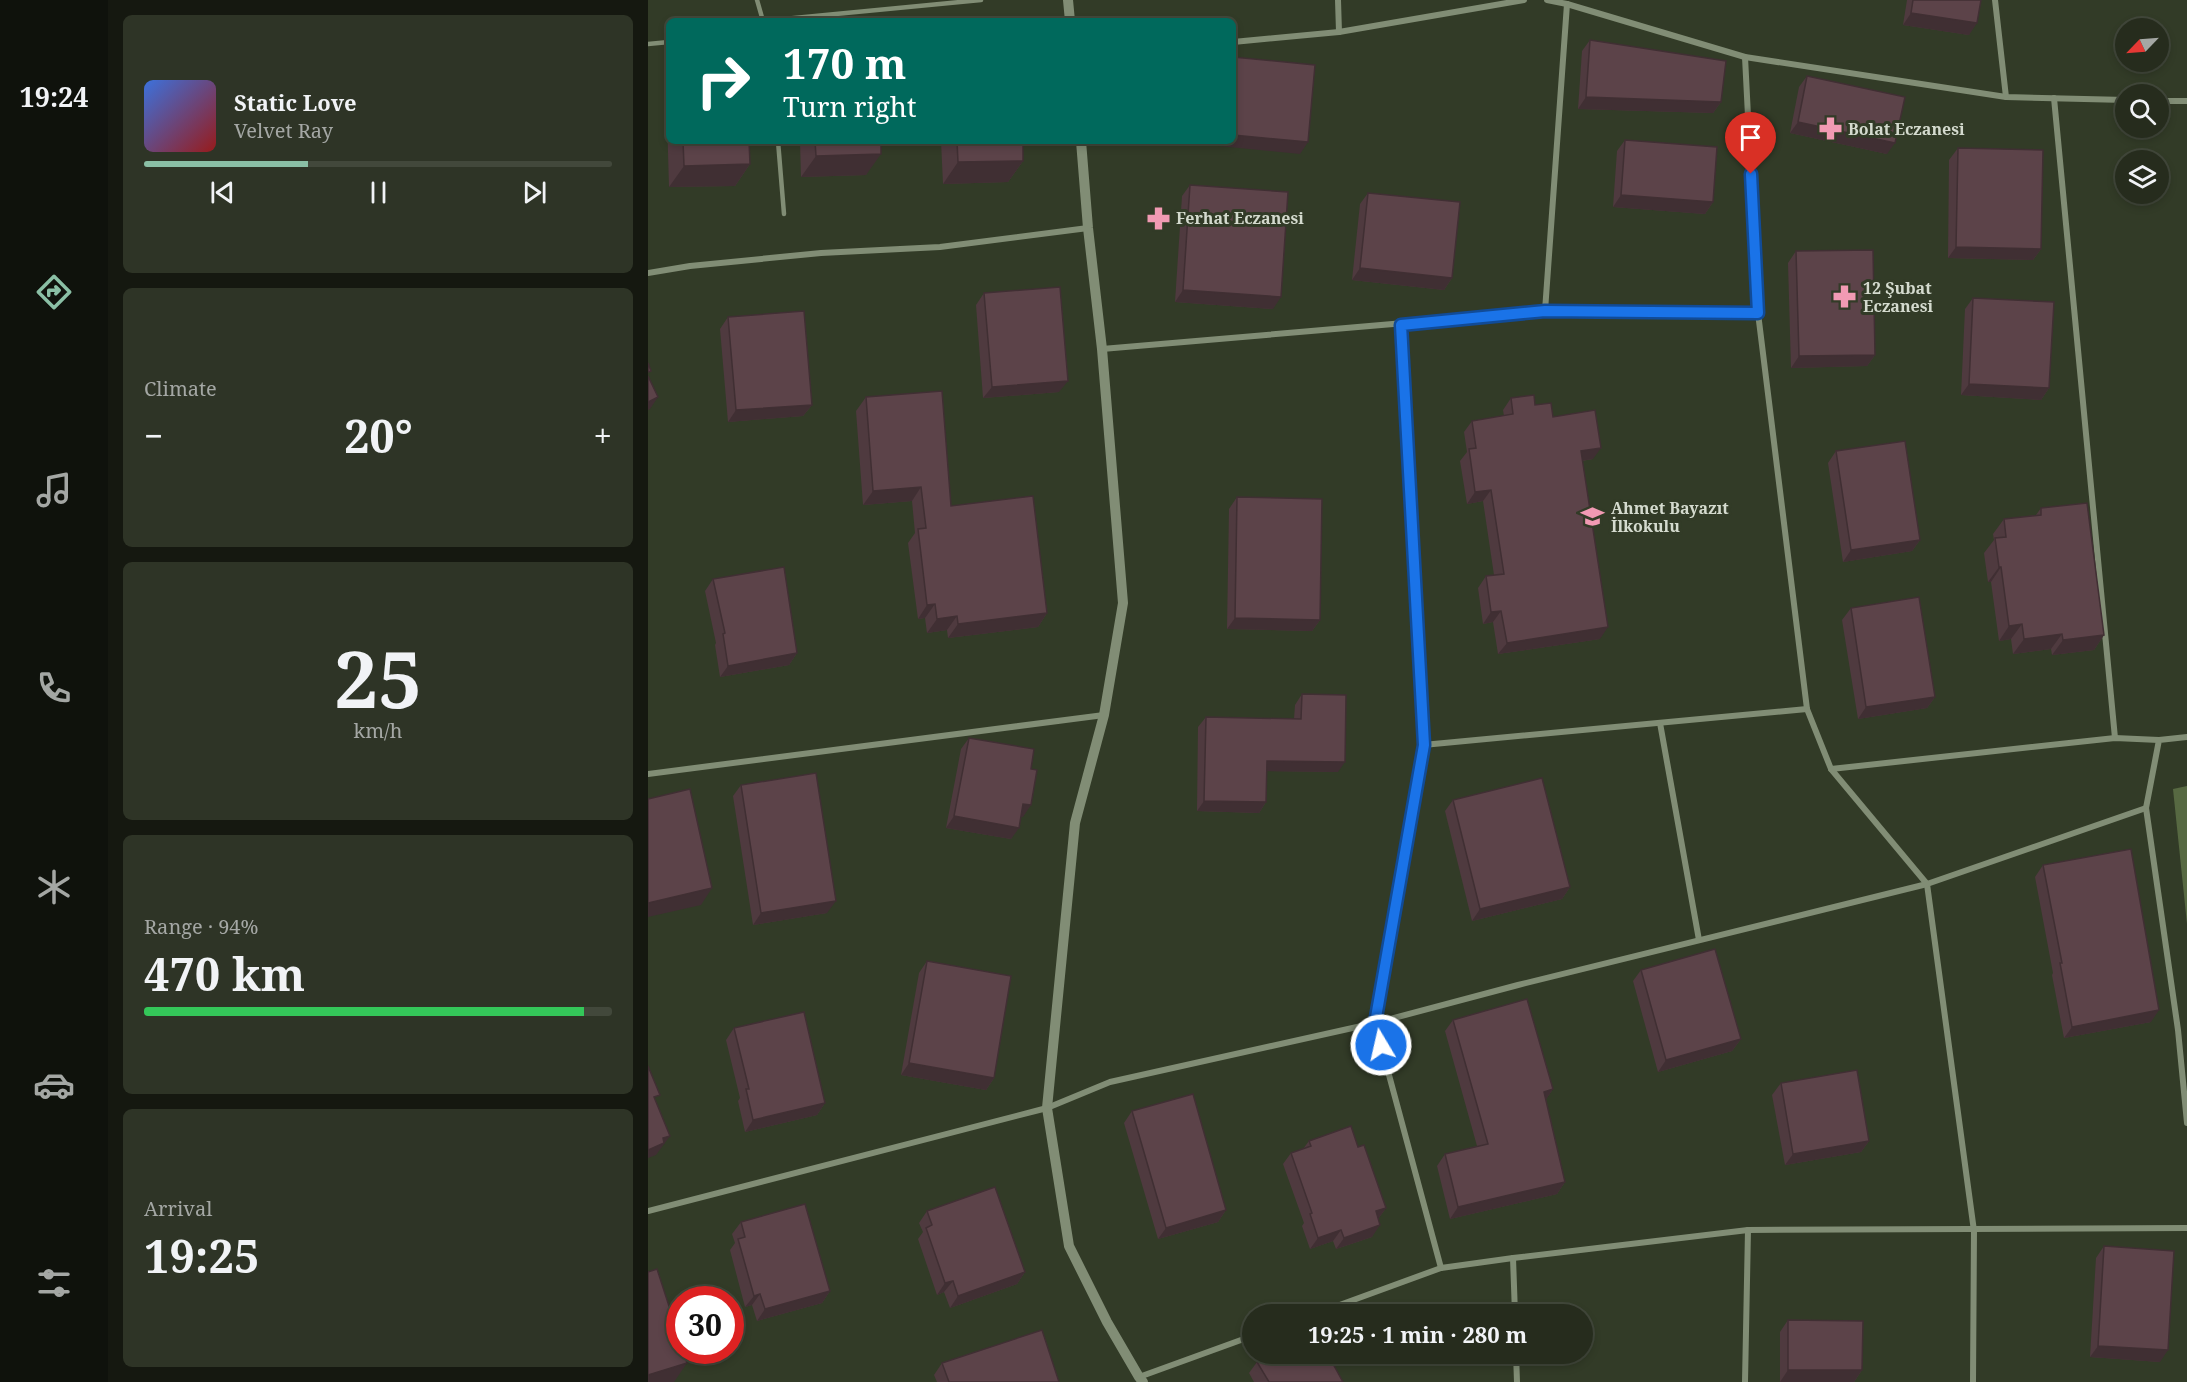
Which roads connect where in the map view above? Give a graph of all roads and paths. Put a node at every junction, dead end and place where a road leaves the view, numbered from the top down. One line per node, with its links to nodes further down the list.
1 (757, 0): 9 (lane)
2 (981, 0): 10 (lane)
3 (1068, 0): 11 (street)
4 (1338, 0): 12 (street)
5 (1524, 0): 12 (street)
6 (1547, 0): 8 (street)
7 (1995, 0): 17 (street)
8 (1567, 4): 16 (street); 27 (street)
9 (762, 18)
10 (794, 18)
11 (1070, 18)
12 (1340, 32): 14 (street)
13 (666, 42): 15 (lane)
14 (1236, 42)
15 (648, 44)
16 (1745, 57): 17 (street); 28 (street)
17 (2006, 97): 18 (street)
18 (2054, 98): 19 (street); 35 (street)
19 (2115, 100)
20 (2169, 101): 21 (street)
21 (2187, 101)
22 (778, 144): 24 (lane)
23 (1081, 144): 25 (street)
24 (784, 214)
25 (1088, 228): 26 (street); 30 (street)
26 (648, 273)
27 (1545, 311): 28 (street); 29 (street)
28 (1758, 313): 31 (street)
29 (1401, 325): 30 (street); 37 (street)
30 (1102, 349): 32 (street)
31 (1807, 709): 33 (street); 38 (street)
32 (1104, 715): 39 (street); 44 (street)
33 (1660, 723): 37 (street); 42 (street)
34 (2187, 736): 36 (street)
35 (2115, 738): 36 (street); 38 (street)
36 (2159, 740): 40 (street)
37 (1424, 745): 43 (street)
38 (1831, 769): 41 (street)
39 (648, 774)
40 (2146, 808): 41 (street); 45 (street)
41 (1927, 884): 42 (street); 49 (street)
42 (1699, 940): 43 (street)
43 (1375, 1023): 44 (street); 51 (street)
44 (1047, 1108): 46 (street); 56 (street)
45 (2187, 1124)
46 (648, 1211)
47 (2187, 1228): 49 (street)
48 (1748, 1230): 49 (street); 50 (street); 58 (street)
49 (1974, 1231): 59 (street)
50 (1513, 1258): 51 (street); 53 (street)
51 (1441, 1268): 52 (street)
52 (1342, 1304)
53 (1515, 1304)
54 (1242, 1340): 56 (street)
55 (1516, 1364): 57 (street)
56 (1141, 1380)
57 (1517, 1382)
58 (1745, 1382)
59 (1973, 1382)

